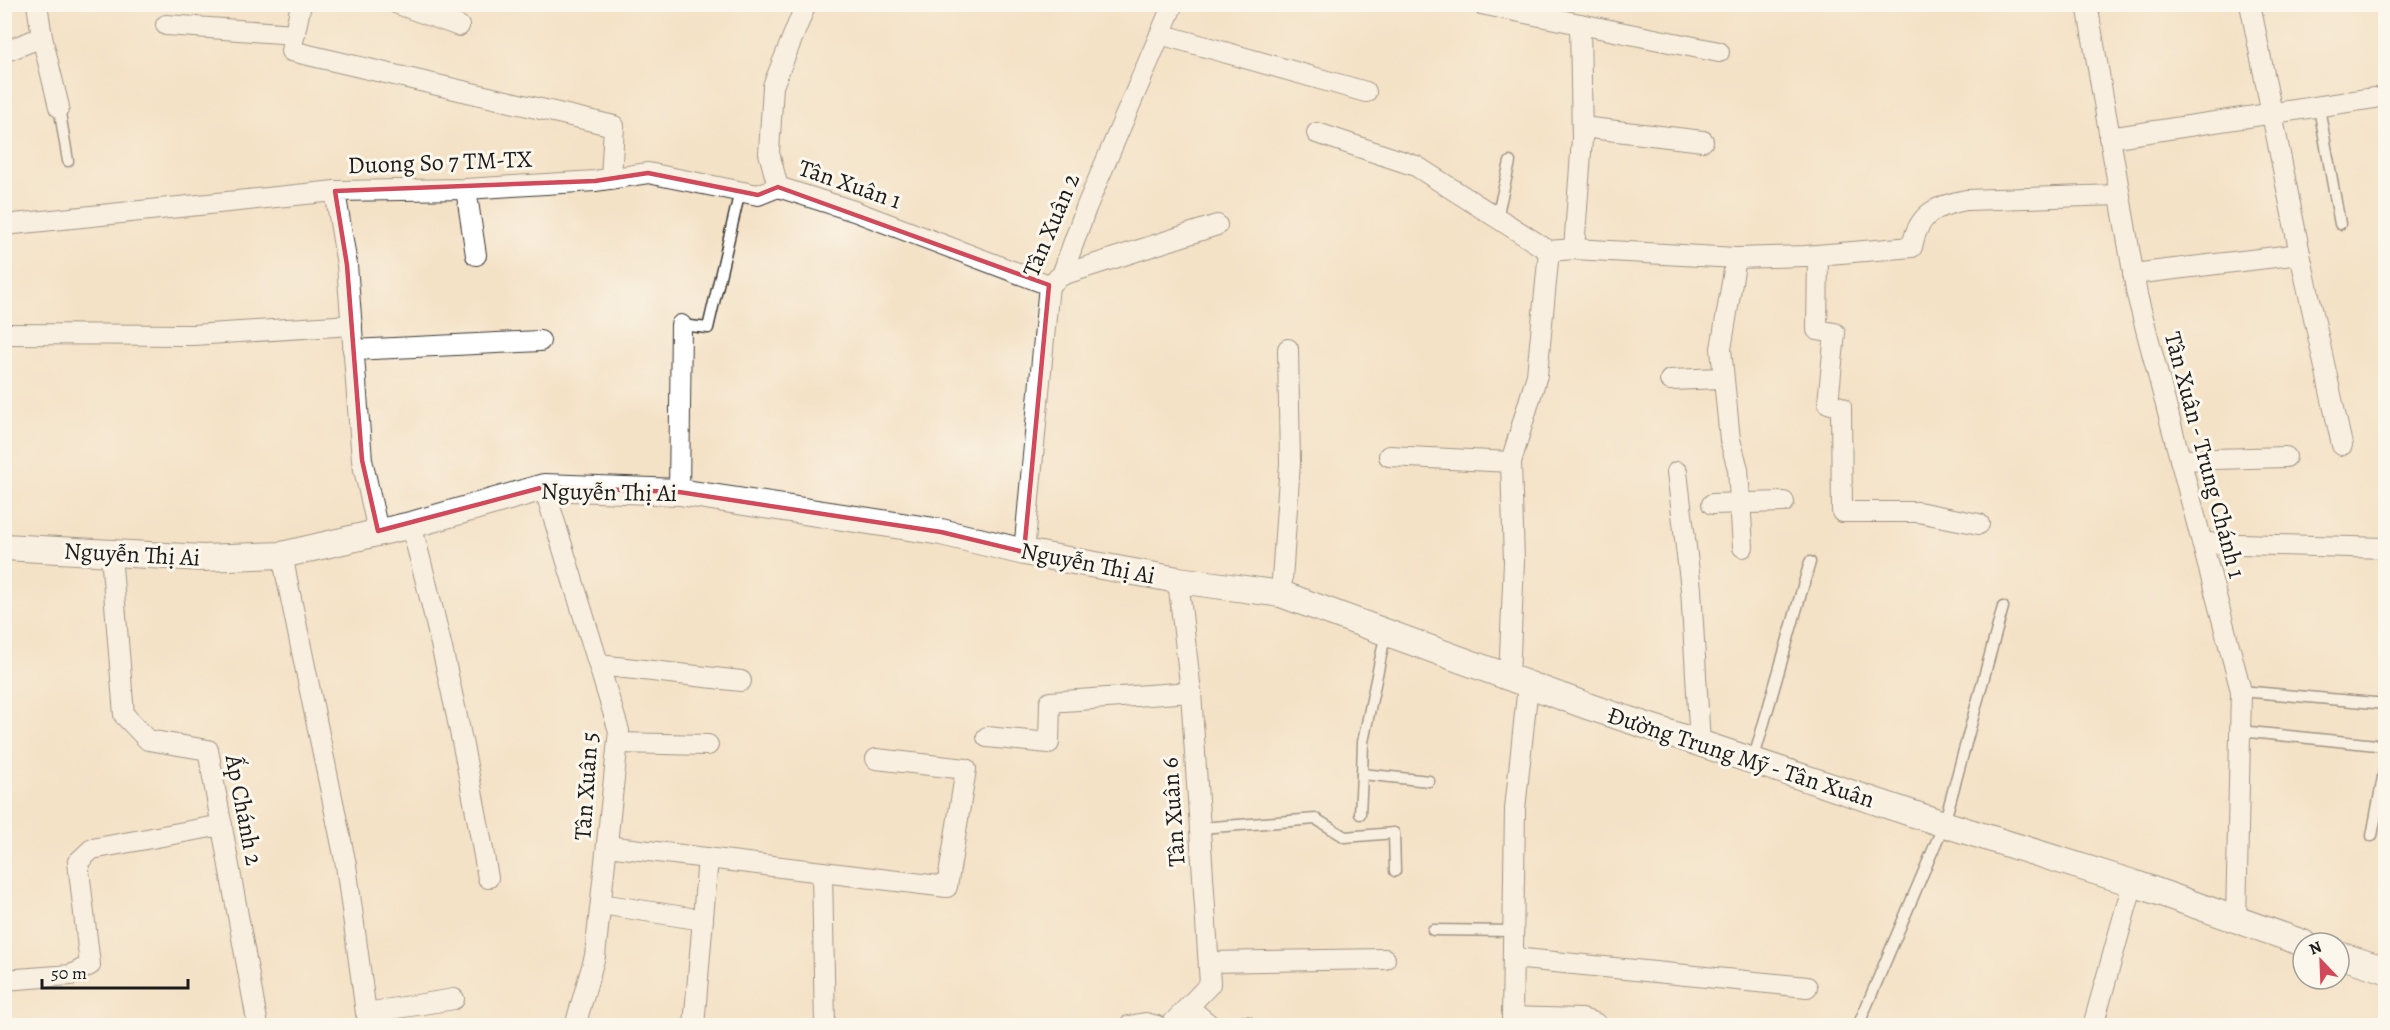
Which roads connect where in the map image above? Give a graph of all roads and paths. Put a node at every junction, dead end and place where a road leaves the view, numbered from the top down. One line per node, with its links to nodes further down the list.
1 (37, 4): 14 (street)
2 (301, 4): 12 (street)
3 (398, 4): 11 (street)
4 (806, 4): 29 (street, Tân Xuân 1)
5 (1173, 4): 13 (street, Tân Xuân 2)
6 (1481, 4): 9 (street)
7 (2087, 4): 24 (street, Tân Xuân - Trung Chánh 1)
8 (2250, 4): 21 (street)
9 (1573, 17): 16 (street); 22 (street)
10 (166, 24): 12 (street)
11 (459, 26)
12 (295, 34): 28 (street)
13 (1160, 34): 17 (street); 45 (street, Tân Xuân 2)
14 (42, 37): 15 (street); 19 (street)
15 (4, 52)
16 (1719, 52)
17 (1366, 92)
18 (2374, 98): 20 (street)
19 (59, 106): 26 (lane)
20 (2319, 108): 21 (street); 35 (lane)
21 (2273, 115): 24 (street); 40 (street)
22 (1582, 127): 25 (street); 38 (street)
23 (1317, 133): 34 (street)
24 (2109, 138): 33 (street, Tân Xuân - Trung Chánh 1)
25 (1703, 141)
26 (68, 161)
27 (1510, 162): 34 (lane)
28 (610, 179): 30 (street, Duong So 7 TM-TX); 32 (street, Duong So 7 TM-TX)
29 (778, 187): 32 (street, Duong So 7 TM-TX); 45 (street, Tân Xuân 1)
30 (466, 189): 31 (street, Duong So 7 TM-TX); 41 (street)
31 (335, 191): 36 (street); 46 (street, Duong So 7 TM-TX)
32 (740, 191): 47 (lane)
33 (2118, 195): 42 (street); 44 (street, Tân Xuân - Trung Chánh 1)
34 (1497, 217): 39 (street)
35 (2340, 224)
36 (4, 225)
37 (1217, 225): 45 (street)
38 (1574, 249): 39 (street); 43 (street)
39 (1549, 251): 58 (street)
40 (2300, 254): 44 (street); 54 (street)
41 (476, 255)
42 (1818, 255): 43 (street); 65 (street)
43 (1736, 258): 52 (street)
44 (2133, 274): 57 (street, Tân Xuân - Trung Chánh 1)
45 (1056, 280): 72 (street, Tân Xuân 2)
46 (352, 325): 48 (street); 51 (street, Duong So 7 TM-TX)
47 (681, 325): 61 (street)
48 (4, 334)
49 (540, 341): 51 (street)
50 (1288, 349): 77 (street)
51 (353, 350): 67 (street, Duong So 7 TM-TX)
52 (1722, 378): 53 (street); 62 (street)
53 (1670, 380)
54 (2342, 445)
55 (1389, 456): 58 (street)
56 (2286, 457): 57 (street)
57 (2180, 460): 68 (street, Tân Xuân - Trung Chánh 1)
58 (1511, 462): 82 (street)
59 (1677, 472): 89 (street)
60 (544, 487): 61 (street, Nguyễn Thị Ai); 66 (street, Nguyễn Thị Ai); 80 (street, Tân Xuân 5)
61 (679, 492): 72 (street, Nguyễn Thị Ai)
62 (1741, 502): 63 (street); 64 (street); 70 (street)
63 (1784, 502)
64 (1712, 504)
65 (1979, 524)
66 (411, 525): 67 (street, Nguyễn Thị Ai); 106 (street)
67 (378, 531): 74 (street, Nguyễn Thị Ai)
68 (2202, 543): 71 (street); 83 (street, Tân Xuân - Trung Chánh 1)
69 (4, 547): 73 (street, Nguyễn Thị Ai)
70 (1743, 547)
71 (2385, 548)
72 (1024, 552): 76 (street, Nguyễn Thị Ai)
73 (111, 554): 74 (street, Nguyễn Thị Ai); 99 (street, Ấp Chánh 2)
74 (282, 555): 121 (street)
75 (1810, 562): 94 (lane)
76 (1178, 580): 77 (street, Đường Trung Mỹ - Tân Xuân); 84 (street, Tân Xuân 6)
77 (1281, 594): 79 (street, Đường Trung Mỹ - Tân Xuân)
78 (2003, 607): 98 (lane)
79 (1386, 632): 82 (street, Đường Trung Mỹ - Tân Xuân); 95 (lane)
80 (599, 665): 81 (street); 88 (street, Tân Xuân 5)
81 (741, 681)
82 (1519, 681): 89 (street, Đường Trung Mỹ - Tân Xuân); 112 (street)
83 (2241, 691): 85 (lane); 86 (street, Tân Xuân - Trung Chánh 1)
84 (1191, 692): 87 (street); 100 (street, Tân Xuân 6)
85 (2385, 704)
86 (2240, 730): 91 (lane); 110 (street, Tân Xuân - Trung Chánh 1)
87 (987, 737)
88 (618, 743): 90 (street); 102 (street, Tân Xuân 5)
89 (1700, 744): 94 (street, Đường Trung Mỹ - Tân Xuân)
90 (708, 745)
91 (2385, 746)
92 (876, 759): 105 (street)
93 (2385, 761): 101 (lane)
94 (1753, 762): 98 (street, Đường Trung Mỹ - Tân Xuân)
95 (1362, 774): 96 (lane); 97 (lane)
96 (1429, 781)
97 (1360, 814)
98 (1944, 824): 107 (street, Đường Trung Mỹ - Tân Xuân); 134 (lane)
99 (222, 825): 119 (street); 123 (street, Ấp Chánh 2)
100 (1200, 828): 104 (lane); 117 (street, Tân Xuân 6)
101 (2372, 836)
102 (607, 846): 103 (street); 108 (street, Tân Xuân 5)
103 (708, 858): 105 (street); 109 (street)
104 (1395, 871)
105 (822, 872): 126 (street)
106 (488, 878)
107 (2133, 883): 110 (street, Đường Trung Mỹ - Tân Xuân); 135 (street)
108 (601, 904): 109 (street); 124 (street, Tân Xuân 5)
109 (703, 920): 125 (street)
110 (2236, 921): 113 (street, Đường Trung Mỹ - Tân Xuân)
111 (1433, 930): 112 (lane)
112 (1513, 931): 114 (street)
113 (2291, 939)
114 (1513, 958): 120 (street); 133 (street)
115 (1385, 959): 117 (street)
116 (2351, 959): 118 (street)
117 (1209, 962): 122 (street, Tân Xuân 6)
118 (2385, 970)
119 (4, 980)
120 (1807, 987)
121 (454, 999)
122 (1188, 1007): 129 (street, Tân Xuân 6); 130 (street)
123 (258, 1026)
124 (575, 1026)
125 (694, 1026)
126 (825, 1026)
127 (1129, 1026): 128 (street)
128 (1157, 1026)
129 (1170, 1026)
130 (1210, 1026)
131 (1239, 1026): 132 (street)
132 (1246, 1026)
133 (1595, 1026)
134 (1858, 1026)
135 (2093, 1026)

